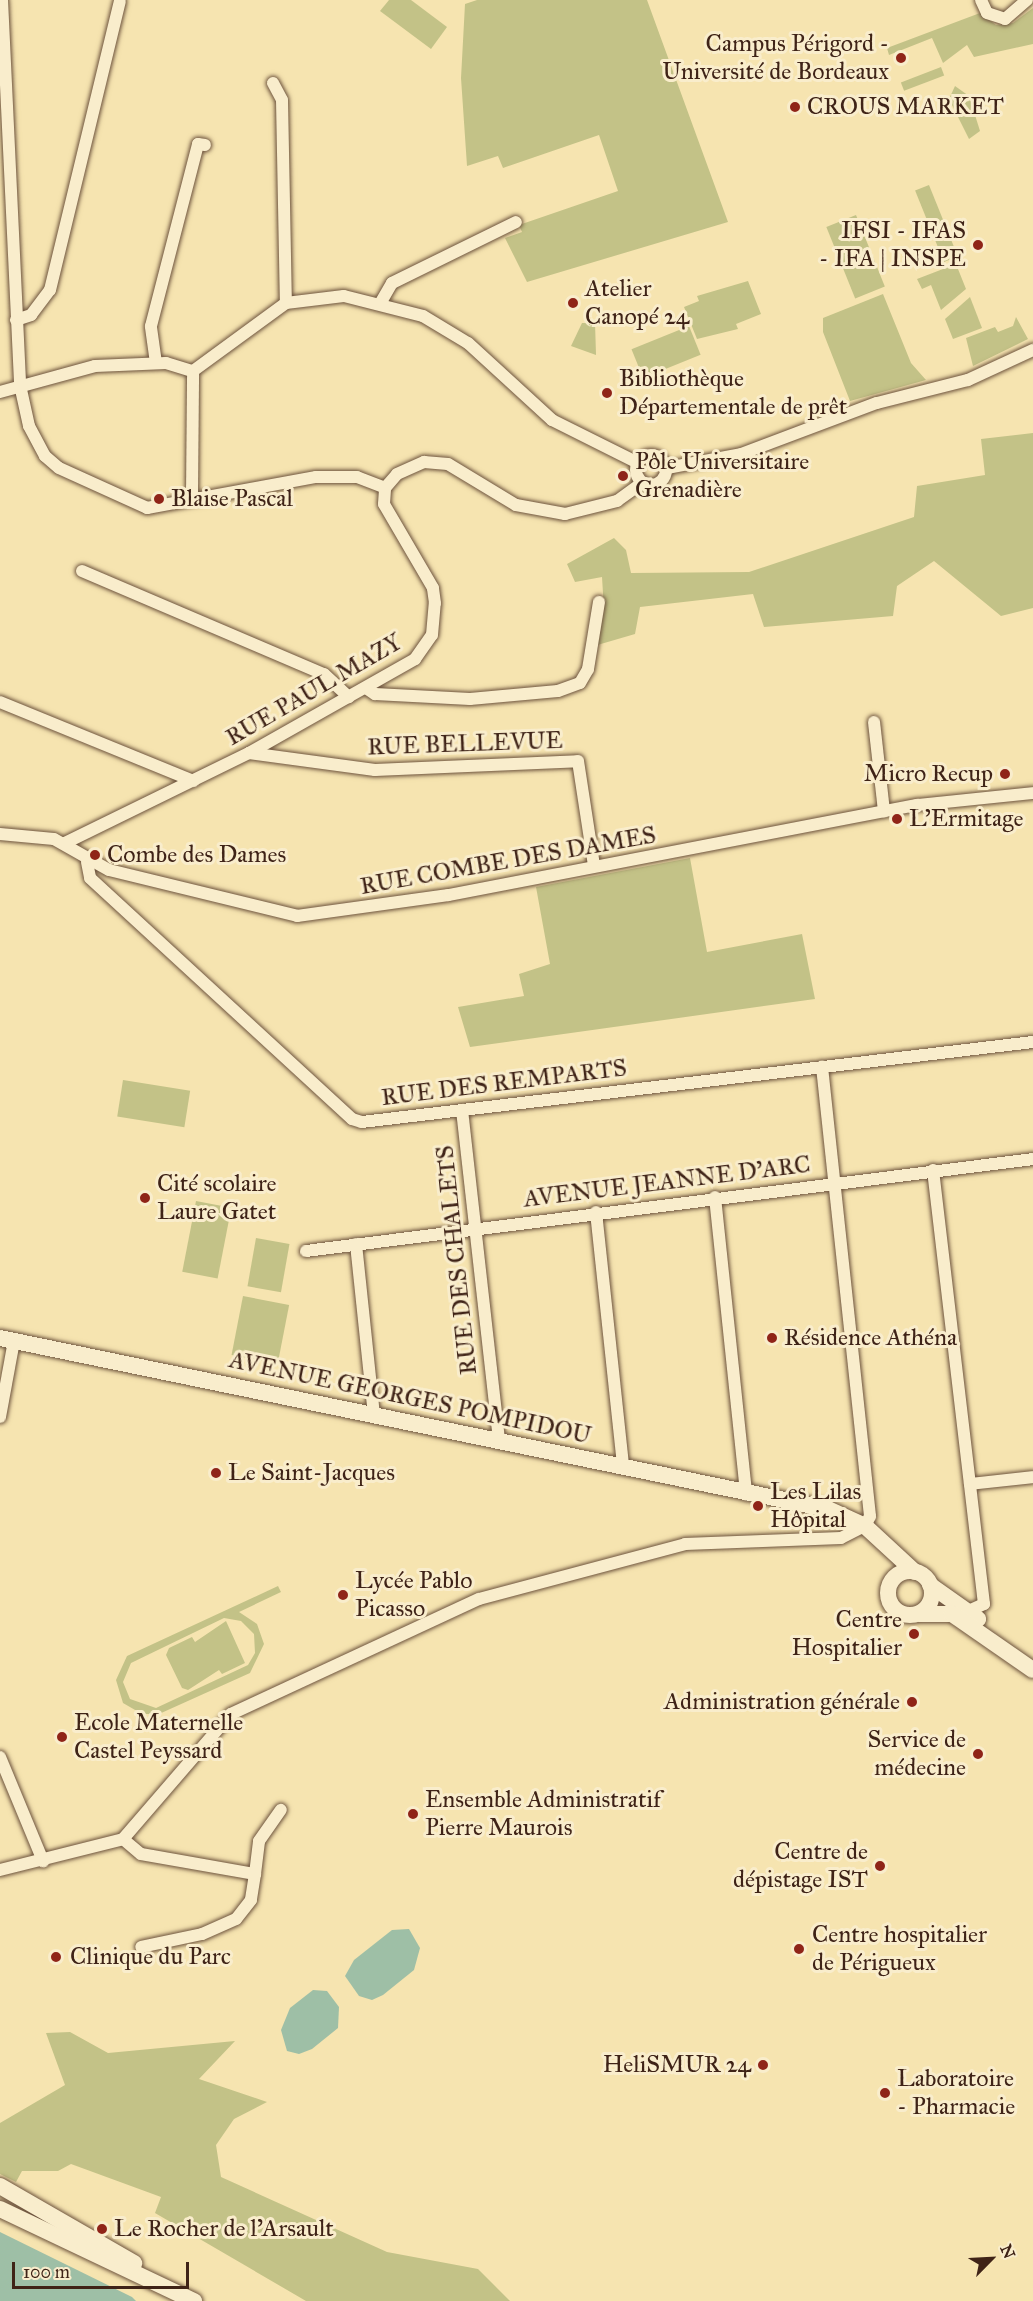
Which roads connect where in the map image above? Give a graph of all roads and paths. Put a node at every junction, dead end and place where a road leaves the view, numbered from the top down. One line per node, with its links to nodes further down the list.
1 (2, 0): 7 (street)
2 (981, 0): 3 (street)
3 (1027, 0)
4 (120, 1): 11 (street)
5 (273, 83): 10 (street)
6 (205, 145): 13 (street)
7 (5, 151): 11 (street)
8 (516, 222): 9 (street)
9 (381, 302): 10 (street); 17 (street)
10 (286, 303): 14 (street)
11 (16, 320): 15 (street)
12 (1033, 350): 18 (street)
13 (156, 363): 14 (street); 15 (street)
14 (193, 371): 21 (street)
15 (20, 385): 16 (street); 21 (street)
16 (0, 392)
17 (638, 463): 18 (street); 19 (street)
18 (667, 468): 19 (street)
19 (642, 483): 20 (street)
20 (385, 488): 21 (street); 24 (street, RUE PAUL MAZY)
21 (192, 496)
22 (82, 571): 25 (street)
23 (599, 602): 24 (street)
24 (366, 688): 25 (street, RUE PAUL MAZY)
25 (349, 697): 28 (street, RUE PAUL MAZY)
26 (0, 702): 29 (street)
27 (874, 722): 31 (street)
28 (249, 753): 29 (street, RUE PAUL MAZY); 35 (street, RUE BELLEVUE)
29 (194, 781): 33 (street, RUE PAUL MAZY)
30 (1033, 793): 31 (street, RUE COMBE DES DAMES)
31 (884, 811): 35 (street, RUE COMBE DES DAMES)
32 (0, 834): 33 (street)
33 (65, 843): 34 (street, RUE COMBE DES DAMES)
34 (87, 862): 35 (street, RUE COMBE DES DAMES); 38 (street, RUE DES REMPARTS)
35 (594, 866)
36 (1033, 1042): 37 (street, RUE DES REMPARTS)
37 (822, 1067): 38 (street, RUE DES REMPARTS); 41 (street)
38 (462, 1110): 44 (street, RUE DES CHALETS)
39 (1033, 1159): 40 (street, AVENUE JEANNE D'ARC)
40 (933, 1170): 41 (street, AVENUE JEANNE D'ARC); 53 (street)
41 (834, 1183): 42 (street, AVENUE JEANNE D'ARC); 55 (street)
42 (715, 1197): 43 (street, AVENUE JEANNE D'ARC); 54 (street)
43 (596, 1212): 44 (street, AVENUE JEANNE D'ARC); 51 (street)
44 (475, 1227): 45 (street, AVENUE JEANNE D'ARC); 50 (street, RUE DES CHALETS)
45 (356, 1244): 46 (street, AVENUE JEANNE D'ARC); 48 (street)
46 (306, 1251)
47 (7, 1340): 48 (main road, AVENUE GEORGES POMPIDOU); 49 (street)
48 (374, 1415): 50 (main road, AVENUE GEORGES POMPIDOU)
49 (0, 1417)
50 (498, 1441): 51 (main road, AVENUE GEORGES POMPIDOU)
51 (623, 1467): 54 (main road, AVENUE GEORGES POMPIDOU)
52 (1033, 1477): 53 (street)
53 (970, 1484): 59 (street)
54 (746, 1494): 55 (main road, AVENUE GEORGES POMPIDOU)
55 (861, 1529): 56 (main road, AVENUE GEORGES POMPIDOU); 57 (main road, AVENUE GEORGES POMPIDOU); 64 (street)
56 (915, 1572): 57 (main road); 58 (main road)
57 (891, 1582): 60 (main road)
58 (930, 1585): 59 (main road); 60 (main road)
59 (968, 1611): 61 (main road)
60 (919, 1614): 61 (main road)
61 (1033, 1668)
62 (0, 1757): 65 (street)
63 (281, 1810): 67 (street)
64 (123, 1839): 65 (street); 67 (street)
65 (43, 1861): 66 (street)
66 (0, 1870)
67 (255, 1874): 68 (street)
68 (141, 1947)
69 (0, 2186): 70 (main road)
70 (31, 2201): 72 (main road); 73 (main road)
71 (0, 2209): 73 (main road)
72 (47, 2210): 74 (main road); 75 (main road)
73 (33, 2224): 74 (main road)
74 (53, 2234): 75 (main road)
75 (164, 2284): 76 (main road)
76 (194, 2301)

